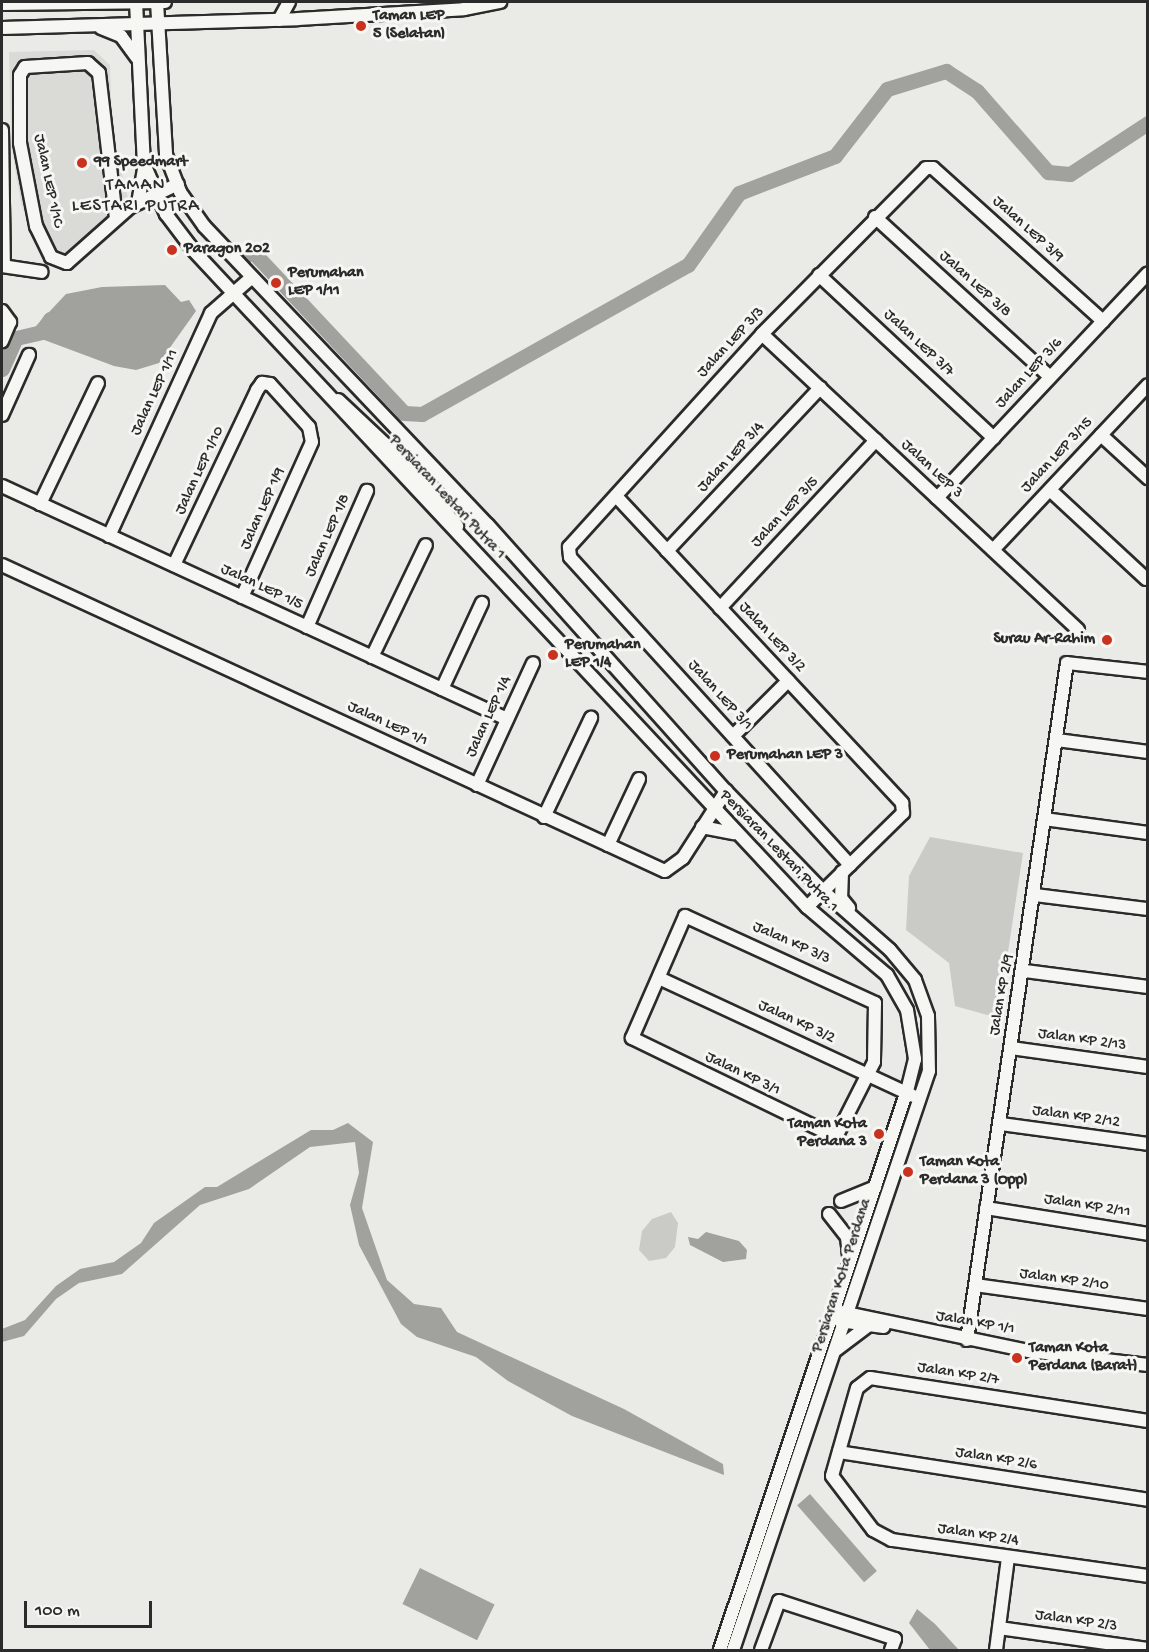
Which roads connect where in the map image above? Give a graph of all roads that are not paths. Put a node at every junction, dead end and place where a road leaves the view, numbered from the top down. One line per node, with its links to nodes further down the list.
1 (136, 2): 2 (street); 6 (street); 10 (street)
2 (157, 2): 3 (street); 9 (street, Persiaran Lestari Putra 1)
3 (165, 2)
4 (289, 2): 7 (street)
5 (500, 2): 7 (street)
6 (2, 4)
7 (279, 20): 8 (street)
8 (195, 23): 9 (street); 13 (street)
9 (159, 24): 10 (street); 13 (street, Persiaran Lestari Putra 1)
10 (137, 25): 11 (street); 14 (street)
11 (92, 26): 12 (street); 14 (street)
12 (2, 28)
13 (160, 57): 18 (street, Persiaran Lestari Putra 1)
14 (137, 59): 16 (street)
15 (2, 130): 25 (street)
16 (144, 164): 19 (street); 21 (street)
17 (927, 168): 23 (street, Jalan LEP 3/3); 32 (street, Jalan LEP 3/9)
18 (178, 184): 19 (street); 29 (street, Persiaran Lestari Putra 1)
19 (155, 193): 21 (street); 22 (street)
20 (114, 194): 21 (street); 24 (street); 24 (street, Jalan LEP 1/1C)
21 (134, 205): 22 (street); 24 (street)
22 (166, 214): 30 (street)
23 (875, 217): 28 (street, Jalan LEP 3/3); 36 (street, Jalan LEP 3/8)
24 (116, 218)
25 (3, 266): 26 (street)
26 (42, 272)
27 (1148, 273): 32 (street, Jalan LEP 3/6)
28 (819, 274): 33 (street, Jalan LEP 3/3); 43 (street, Jalan LEP 3/7)
29 (251, 278): 30 (street, Jalan LEP 1/11); 77 (street, Persiaran Lestari Putra 1)
30 (232, 293): 52 (street, Jalan LEP 1/11); 78 (street, Persiaran Lestari Putra 1)
31 (2, 311): 34 (street)
32 (1103, 321): 36 (street, Jalan LEP 3/6)
33 (762, 334): 39 (street, Jalan LEP 3); 49 (street, Jalan LEP 3/3)
34 (2, 341)
35 (29, 355): 40 (street)
36 (1050, 377): 43 (street, Jalan LEP 3/6)
37 (98, 383): 51 (street)
38 (1148, 385): 42 (street, Jalan LEP 3/15)
39 (820, 388): 44 (street, Jalan LEP 3); 56 (street, Jalan LEP 3/4)
40 (2, 415)
41 (312, 434): 58 (street, Jalan LEP 1/10); 60 (street, Jalan LEP 1/9)
42 (1101, 435): 45 (street); 47 (street, Jalan LEP 3/15)
43 (994, 438): 50 (street, Jalan LEP 3/6)
44 (876, 441): 50 (street, Jalan LEP 3); 62 (street, Jalan LEP 3/5)
45 (1148, 478)
46 (2, 486): 51 (street, Jalan LEP 1/5)
47 (1050, 490): 55 (street, Jalan LEP 3/15); 59 (street)
48 (367, 491): 63 (street, Jalan LEP 1/8)
49 (616, 496): 54 (street, Jalan LEP 3/3); 56 (street, Jalan LEP 3/2)
50 (937, 498): 55 (street, Jalan LEP 3)
51 (40, 504): 52 (street, Jalan LEP 1/5)
52 (109, 536): 58 (street, Jalan LEP 1/5)
53 (426, 544): 65 (street)
54 (569, 547): 72 (street, Jalan LEP 3/1)
55 (993, 550): 64 (street, Jalan LEP 3)
56 (667, 551): 62 (street, Jalan LEP 3/2)
57 (2, 565): 76 (street, Jalan LEP 1/1)
58 (174, 566): 60 (street, Jalan LEP 1/5)
59 (1146, 579)
60 (242, 597): 63 (street, Jalan LEP 1/5)
61 (482, 603): 69 (street)
62 (720, 608): 68 (street, Jalan LEP 3/2)
63 (307, 627): 65 (street, Jalan LEP 1/5)
64 (1078, 630)
65 (372, 657): 69 (street, Jalan LEP 1/5)
66 (533, 663): 71 (street, Jalan LEP 1/4)
67 (1148, 672): 73 (street, Jalan KP 2/9)
68 (788, 681): 72 (street); 85 (street, Jalan LEP 3/2)
69 (442, 689): 71 (street, Jalan LEP 1/5)
70 (591, 718): 79 (street)
71 (507, 719): 76 (street, Jalan LEP 1/4)
72 (733, 735): 85 (street, Jalan LEP 3/1)
73 (1057, 740): 74 (street); 80 (street, Jalan KP 2/9)
74 (1148, 752)
75 (639, 779): 84 (street)
76 (477, 785): 79 (street, Jalan LEP 1/1)
77 (726, 791): 78 (street, Jalan LEP 1/1); 86 (street, Persiaran Lestari Putra 1)
78 (713, 808): 81 (street, Jalan LEP 1/1); 83 (street, Persiaran Lestari Putra 1)
79 (544, 817): 84 (street, Jalan LEP 1/1)
80 (1044, 819): 82 (street); 87 (street, Jalan KP 2/9)
81 (702, 827): 83 (street); 84 (street, Jalan LEP 1/1)
82 (1148, 833)
83 (738, 835): 88 (street, Persiaran Lestari Putra 1)
84 (608, 845)
85 (846, 869): 86 (street); 90 (street)
86 (823, 891): 88 (street); 90 (street, Persiaran Lestari Putra 1)
87 (1035, 896): 89 (street); 92 (street, Jalan KP 2/9)
88 (807, 907): 91 (street, Persiaran Lestari Putra 1)
89 (1148, 909)
90 (863, 926): 99 (street, Persiaran Kota Perdana)
91 (859, 953): 98 (street, Persiaran Kota Perdana)
92 (1025, 971): 94 (street); 95 (street, Jalan KP 2/9)
93 (659, 978): 97 (street, Jalan KP 3/2); 97 (street, Jalan KP 3/3); 97 (street, Jalan KP 3/1)
94 (1148, 987)
95 (1011, 1048): 96 (street, Jalan KP 2/13); 100 (street, Jalan KP 2/9)
96 (1148, 1067)
97 (868, 1075): 98 (street, Jalan KP 3/2)
98 (906, 1094): 99 (street, Jalan KP 3/2); 102 (street, Persiaran Kota Perdana)
99 (920, 1099): 111 (street, Persiaran Kota Perdana)
100 (1001, 1124): 101 (street, Jalan KP 2/12); 104 (street, Jalan KP 2/9)
101 (1148, 1144)
102 (875, 1187): 103 (street); 107 (street, Persiaran Kota Perdana)
103 (841, 1201)
104 (986, 1208): 106 (street, Jalan KP 2/11); 108 (street, Jalan KP 2/9)
105 (829, 1214): 107 (street)
106 (1148, 1234)
107 (850, 1260): 110 (street, Persiaran Kota Perdana)
108 (975, 1285): 109 (street, Jalan KP 2/10); 114 (street, Jalan KP 2/9)
109 (1148, 1309)
110 (832, 1314): 111 (street, Jalan KP 1/1); 125 (street, Persiaran Kota Perdana)
111 (846, 1317): 112 (street, Jalan KP 1/1); 113 (street, Jalan KP 1/1); 115 (street, Persiaran Kota Perdana)
112 (867, 1327): 113 (street, Jalan KP 1/1); 115 (street)
113 (904, 1328): 114 (street, Jalan KP 1/1)
114 (967, 1340): 116 (street, Jalan KP 1/1)
115 (836, 1350): 126 (street, Persiaran Kota Perdana)
116 (1148, 1365)
117 (1148, 1421): 118 (street, Jalan KP 2/7)
118 (839, 1452): 119 (street, Jalan KP 2/6); 120 (street, Jalan KP 2/4)
119 (1148, 1500)
120 (1008, 1558): 121 (street, Jalan KP 2/4); 122 (street)
121 (1148, 1576)
122 (999, 1628): 124 (street, Jalan KP 2/3); 128 (street)
123 (893, 1645): 127 (street)
124 (1148, 1649)
125 (720, 1650)
126 (733, 1650)
127 (764, 1650)
128 (996, 1650)

